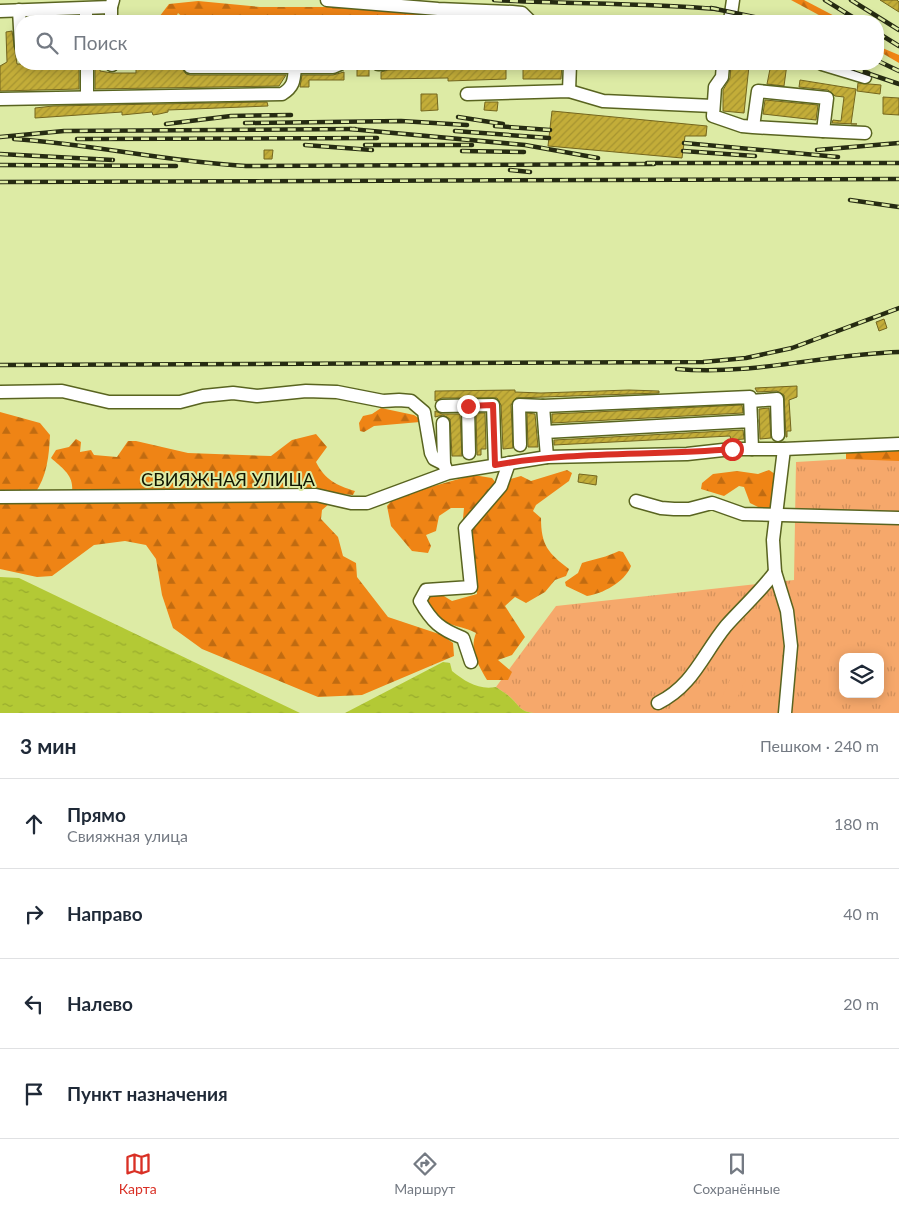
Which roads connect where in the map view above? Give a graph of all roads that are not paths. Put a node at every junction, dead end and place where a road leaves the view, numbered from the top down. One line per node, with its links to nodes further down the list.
1 (327, 0): 8 (street)
2 (733, 0): 9 (street)
3 (112, 4): 7 (street)
4 (19, 10): 5 (street); 6 (street); 7 (street)
5 (0, 11)
6 (19, 15)
7 (86, 15)
8 (524, 15)
9 (731, 15)
10 (87, 70): 18 (street)
11 (295, 70): 18 (street)
12 (570, 70): 16 (street)
13 (723, 70): 20 (street)
14 (842, 70): 15 (street)
15 (865, 77)
16 (568, 91): 17 (street); 20 (street)
17 (467, 94)
18 (87, 97): 19 (street)
19 (0, 99)
20 (713, 106): 21 (street)
21 (753, 127): 22 (street); 22 (street)
22 (823, 131): 23 (street)
23 (865, 133)
24 (0, 392): 41 (street)
25 (751, 402): 28 (street); 29 (street); 32 (street)
26 (442, 406): 27 (street)
27 (468, 406): 37 (street); 40 (street)
28 (543, 406): 31 (street); 34 (street)
29 (751, 421): 31 (street); 35 (street)
30 (443, 423): 41 (street)
31 (544, 432): 38 (street)
32 (778, 435)
33 (899, 444): 36 (street, СВИЯЖНАЯ УЛИЦА)
34 (520, 445)
35 (752, 449): 36 (street, СВИЯЖНАЯ УЛИЦА); 38 (street, СВИЯЖНАЯ УЛИЦА)
36 (784, 449): 44 (street)
37 (469, 453)
38 (547, 457): 39 (street, СВИЯЖНАЯ УЛИЦА)
39 (509, 463): 40 (street, СВИЯЖНАЯ УЛИЦА); 47 (street)
40 (495, 465): 41 (street, СВИЯЖНАЯ УЛИЦА)
41 (446, 469): 42 (street, СВИЯЖНАЯ УЛИЦА)
42 (0, 497)
43 (636, 501): 44 (street)
44 (776, 516): 45 (street); 46 (street)
45 (899, 518)
46 (775, 567): 48 (street); 49 (street)
47 (471, 662)
48 (658, 703)
49 (786, 713)

